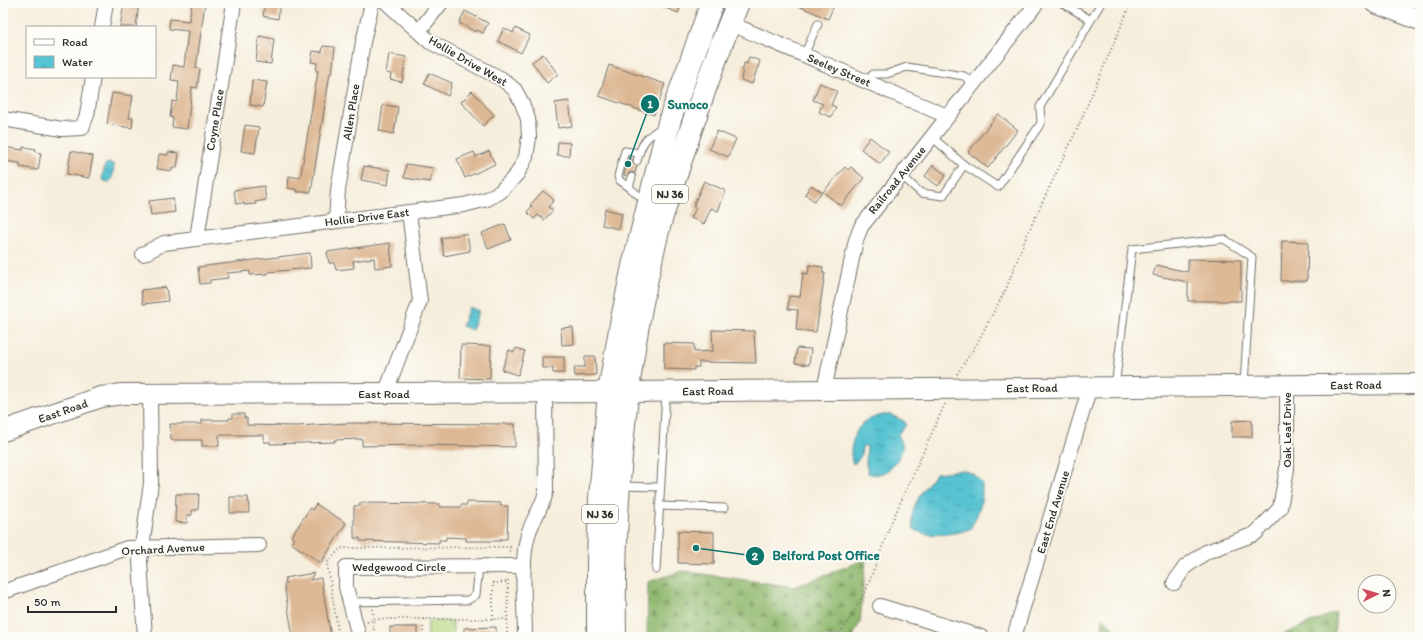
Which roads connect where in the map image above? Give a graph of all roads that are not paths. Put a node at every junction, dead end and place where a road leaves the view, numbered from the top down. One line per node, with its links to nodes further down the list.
1 (106, 3): 16 (street)
2 (234, 3): 36 (street, Coyne Place)
3 (372, 3): 35 (street, Allen Place)
4 (386, 3): 17 (street, Hollie Drive West)
5 (441, 3): 17 (street)
6 (712, 3): 25 (highway, NJ 36)
7 (738, 3): 14 (highway, NJ 36)
8 (1037, 3): 21 (street, Railroad Avenue)
9 (1062, 3): 12 (lane)
10 (1101, 3): 12 (lane)
11 (1375, 3): 13 (street)
12 (1091, 20): 29 (lane)
13 (1420, 20)
14 (729, 23): 18 (street, Seeley Street); 44 (highway, NJ 36)
15 (818, 24): 18 (lane)
16 (102, 26)
17 (419, 31): 22 (street, Hollie Drive West)
18 (804, 54): 20 (street, Seeley Street)
19 (93, 78): 24 (street)
20 (867, 82): 21 (lane); 23 (street, Seeley Street)
21 (974, 84): 23 (street, Railroad Avenue)
22 (524, 109): 34 (street, Hollie Drive East)
23 (947, 116): 26 (street, Railroad Avenue)
24 (3, 119)
25 (669, 122): 27 (lane); 33 (highway, NJ 36)
26 (932, 137): 29 (lane); 30 (street, Railroad Avenue)
27 (639, 153): 28 (lane); 32 (lane)
28 (637, 161)
29 (964, 165): 30 (lane)
30 (902, 175): 43 (street, Railroad Avenue)
31 (632, 177): 32 (lane)
32 (629, 187): 33 (lane)
33 (648, 204): 44 (highway, NJ 36)
34 (409, 212): 35 (street, Hollie Drive East); 48 (street)
35 (336, 221): 36 (street, Hollie Drive East)
36 (197, 238): 37 (street, Hollie Drive East)
37 (143, 254)
38 (1420, 384): 40 (street, East Road)
39 (1244, 386): 40 (street, East Road); 42 (street, East Road); 42 (lane)
40 (1287, 386): 59 (street, Oak Leaf Drive)
41 (1090, 387): 42 (street, East Road); 43 (street, East Road); 69 (street, East End Avenue)
42 (1115, 387)
43 (824, 390): 45 (street, East Road)
44 (618, 392): 45 (street, East Road); 47 (street, East Road); 50 (highway, NJ 36); 66 (highway, NJ 36)
45 (666, 392): 51 (lane)
46 (150, 393): 48 (street, East Road); 49 (street, East Road); 55 (street)
47 (545, 393): 48 (street, East Road); 57 (street)
48 (385, 394)
49 (3, 432)
50 (619, 486): 51 (lane); 67 (highway, NJ 36)
51 (660, 487): 52 (lane)
52 (659, 506): 53 (lane); 58 (lane)
53 (724, 508)
54 (259, 545): 55 (street, Orchard Avenue)
55 (141, 547): 60 (street, Orchard Avenue); 63 (street)
56 (479, 566): 57 (street, Wedgewood Circle); 61 (lane); 61 (street, Wedgewood Circle)
57 (524, 566): 65 (street)
58 (656, 570)
59 (1174, 583)
60 (3, 592)
61 (350, 602): 64 (street, Wedgewood Circle)
62 (880, 606): 68 (street)
63 (145, 637)
64 (359, 637)
65 (525, 637)
66 (598, 637)
67 (615, 637)
68 (981, 637)
69 (1014, 637)

